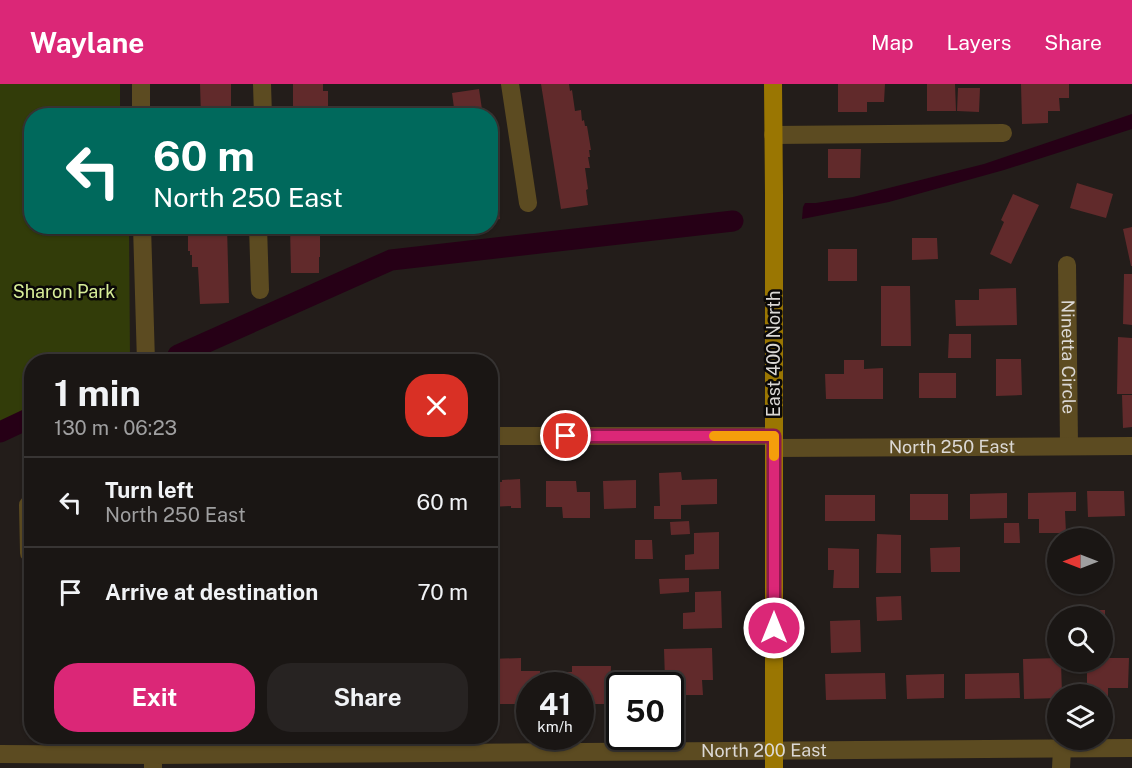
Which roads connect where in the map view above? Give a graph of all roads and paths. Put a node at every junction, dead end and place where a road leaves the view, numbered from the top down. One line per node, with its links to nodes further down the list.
1 (141, 84): 5 (street)
2 (262, 84): 6 (street)
3 (510, 84): 9 (street)
4 (772, 84): 8 (main road, East 400 North)
5 (141, 108)
6 (263, 108)
7 (1003, 134): 8 (street)
8 (772, 135): 16 (main road, East 400 North)
9 (528, 203)
10 (142, 234): 14 (street)
11 (258, 234): 13 (street)
12 (1067, 266): 17 (street, Ninetta Circle)
13 (260, 290)
14 (146, 354)
15 (498, 436): 16 (street, North 250 East)
16 (774, 442): 17 (street, North 250 East); 25 (main road, East 400 North)
17 (1069, 446): 18 (street, North 250 East)
18 (1132, 446)
19 (153, 744): 26 (street)
20 (1113, 748): 21 (street, North 200 East)
21 (1132, 748)
22 (1047, 750): 25 (street, North 200 East)
23 (1062, 750): 27 (street)
24 (0, 754): 26 (street, North 200 East)
25 (774, 759): 26 (street, North 200 East)
26 (153, 762)
27 (1061, 768)

